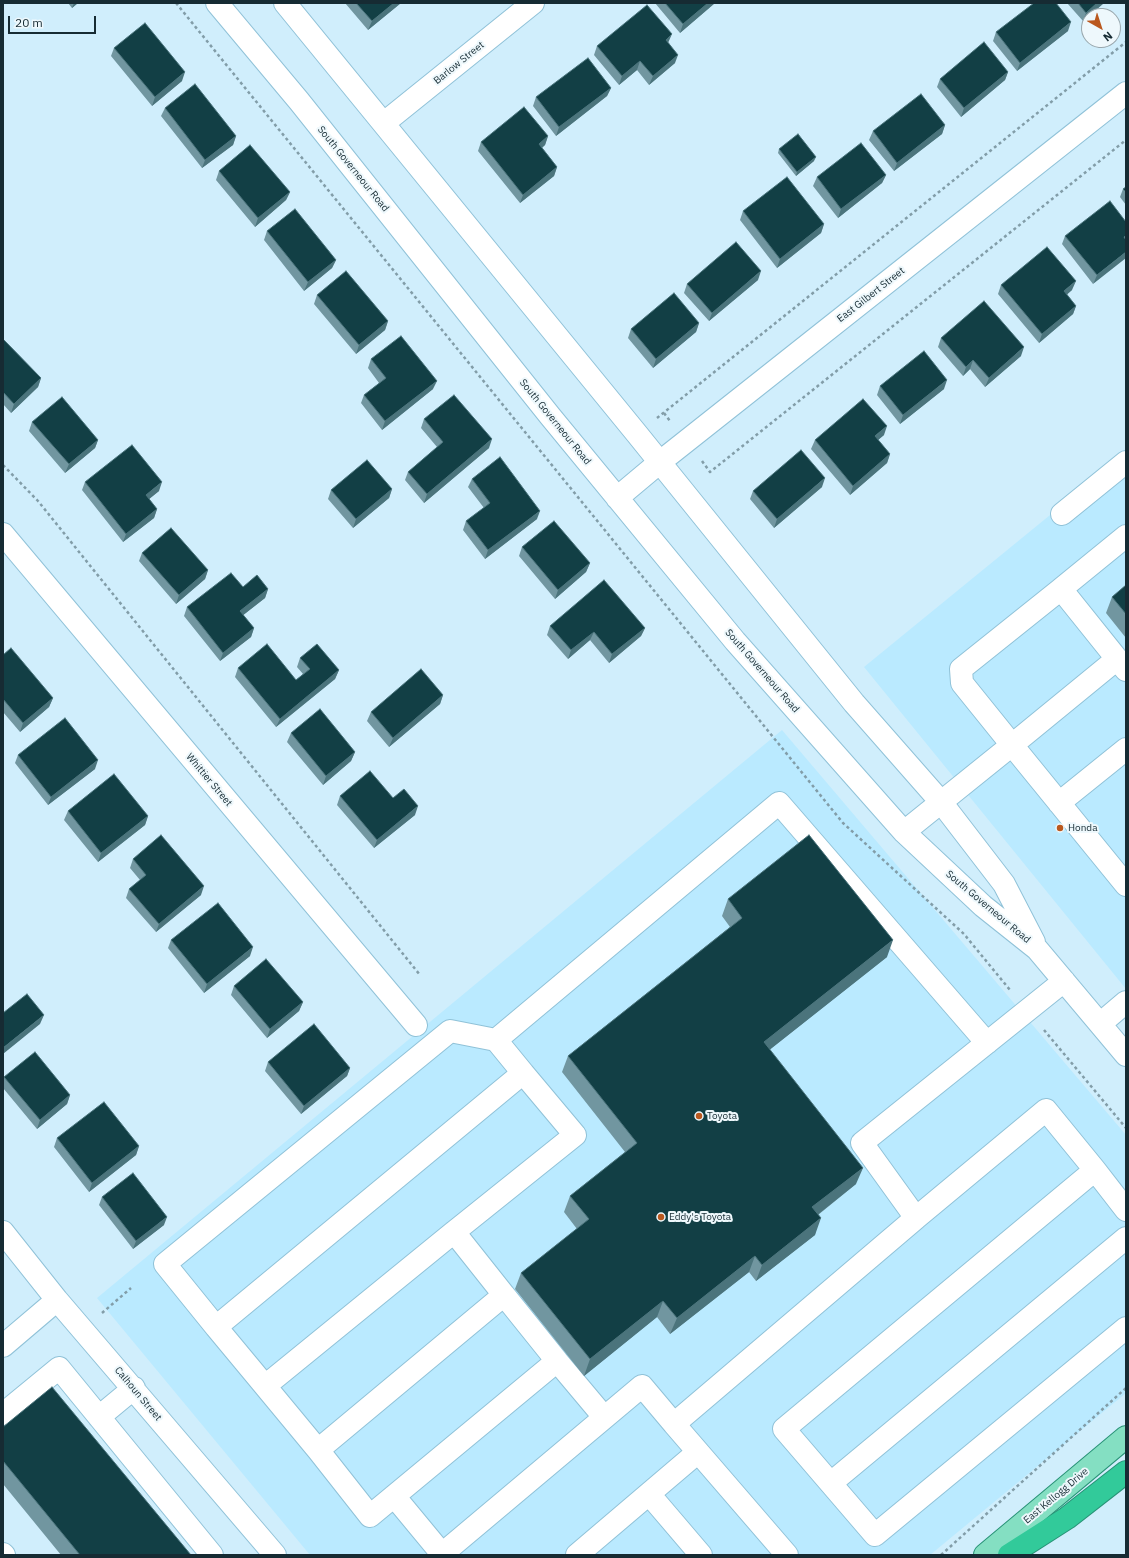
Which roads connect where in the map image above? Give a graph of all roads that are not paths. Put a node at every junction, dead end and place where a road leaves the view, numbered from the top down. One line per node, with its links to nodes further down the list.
1 (217, 3): 8 (street, South Governeour Road)
2 (285, 3): 5 (street, South Governeour Road)
3 (534, 3): 5 (street, Barlow Street)
4 (1126, 93): 6 (street, East Gilbert Street)
5 (384, 124): 6 (street, South Governeour Road)
6 (660, 462): 8 (street, East Gilbert Street); 16 (street, South Governeour Road)
7 (1126, 462): 9 (street)
8 (618, 498): 18 (street, South Governeour Road)
9 (1062, 514)
10 (3, 534): 24 (street, Whittier Street)
11 (1126, 536): 12 (street)
12 (1061, 589): 13 (street); 14 (street)
13 (1121, 665): 14 (street)
14 (1012, 745): 16 (street); 17 (street)
15 (1126, 749): 17 (street)
16 (941, 802): 18 (street); 20 (street, South Governeour Road)
17 (1059, 803): 19 (street)
18 (904, 832): 20 (street, South Governeour Road)
19 (1126, 885)
20 (1037, 948): 21 (street, South Governeour Road)
21 (1064, 981): 23 (street, South Governeour Road); 26 (street)
22 (1126, 1002): 23 (street)
23 (1100, 1024): 27 (street, South Governeour Road)
24 (416, 1025)
25 (496, 1040): 26 (street); 28 (street); 37 (street)
26 (987, 1043): 31 (street)
27 (1126, 1055)
28 (522, 1073): 33 (street); 37 (street)
29 (1095, 1170): 30 (street); 31 (street); 51 (street)
30 (1126, 1210)
31 (916, 1218): 46 (street)
32 (3, 1232): 36 (street, Calhoun Street)
33 (454, 1232): 35 (street); 41 (street)
34 (1126, 1238): 51 (street)
35 (504, 1294): 40 (street); 48 (street)
36 (57, 1300): 39 (street); 42 (street, Calhoun Street)
37 (216, 1327): 41 (street)
38 (1126, 1328): 51 (street)
39 (3, 1346)
40 (557, 1361): 45 (street); 53 (street)
41 (265, 1386): 48 (street)
42 (134, 1388): 44 (street); 57 (street, Calhoun Street)
43 (3, 1414): 44 (street)
44 (100, 1417): 56 (street)
45 (604, 1417): 46 (street); 54 (street)
46 (674, 1424): 49 (street)
47 (1126, 1437): 60 (main road, East Kellogg Drive)
48 (318, 1450): 53 (street)
49 (698, 1452): 52 (street); 59 (street)
50 (1126, 1472): 61 (highway)
51 (831, 1483)
52 (649, 1494): 55 (street); 58 (street)
53 (394, 1496): 54 (street)
54 (442, 1554)
55 (698, 1554)
56 (212, 1555)
57 (275, 1555)
58 (577, 1555)
59 (787, 1555)
60 (985, 1555)
61 (1009, 1555)

